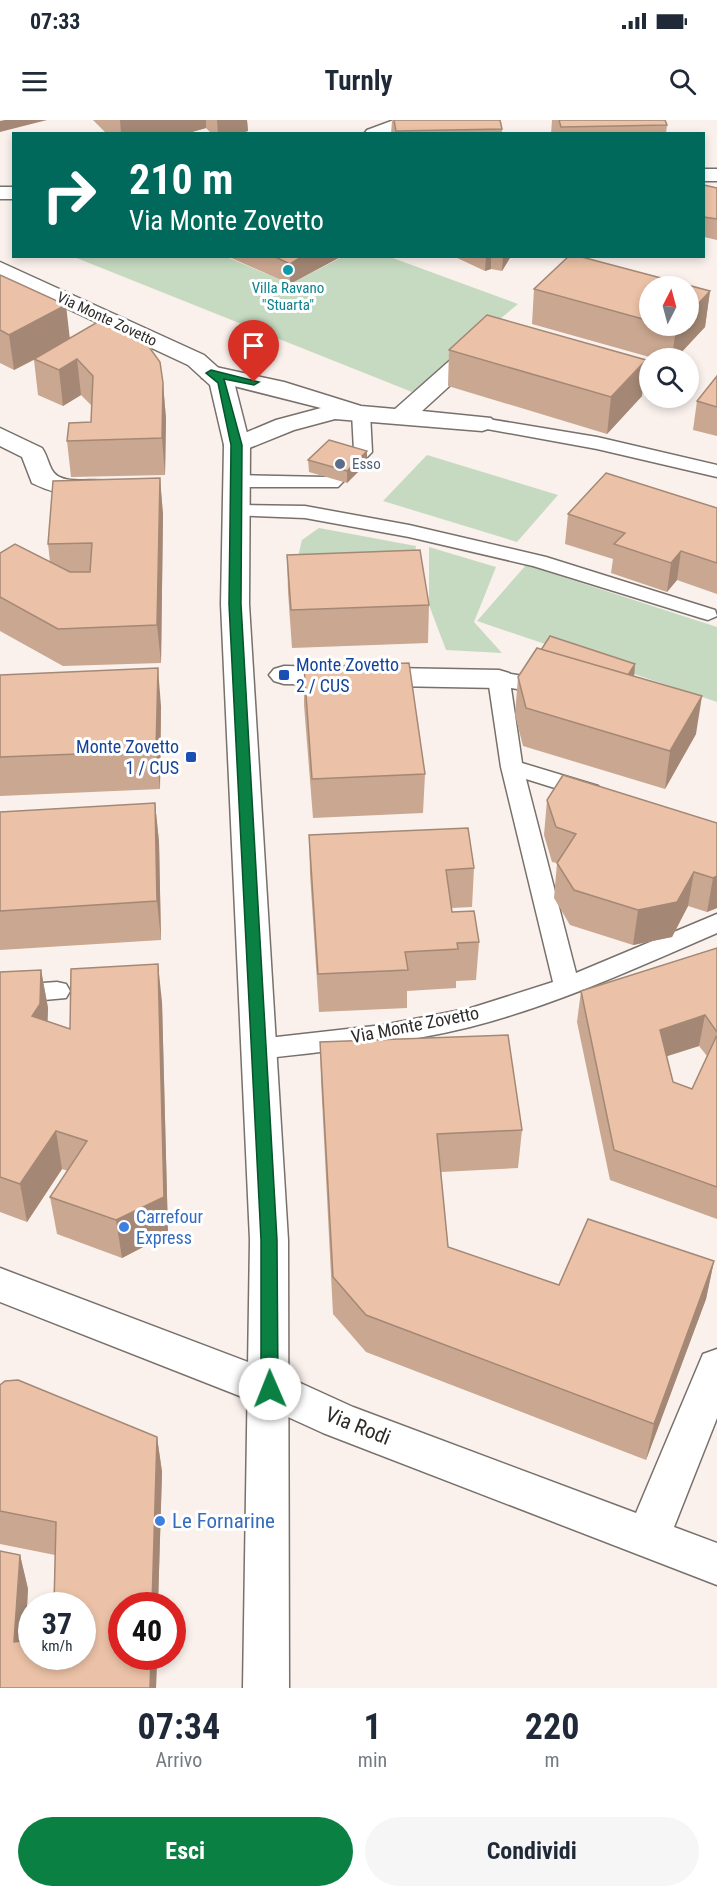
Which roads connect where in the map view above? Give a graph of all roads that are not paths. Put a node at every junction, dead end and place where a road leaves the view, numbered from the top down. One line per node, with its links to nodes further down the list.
1 (413, 120): 2 (street)
2 (380, 132)
3 (0, 269): 5 (street, Via Monte Zovetto)
4 (494, 333): 7 (street)
5 (211, 373): 6 (street, Via Monte Zovetto); 10 (street, Via Monte Zovetto)
6 (361, 413): 7 (street, Via Monte Zovetto); 10 (street, Via Monte Zovetto); 13 (lane)
7 (402, 416): 8 (street, Via Monte Zovetto)
8 (482, 423): 11 (lane)
9 (0, 436): 12 (street)
10 (237, 445): 13 (street, Via Monte Zovetto)
11 (717, 471)
12 (119, 487)
13 (235, 496): 14 (lane); 24 (street, Via Monte Zovetto)
14 (708, 615)
15 (284, 675): 16 (street)
16 (499, 679): 17 (lane); 18 (lane)
17 (569, 691)
18 (512, 767): 19 (lane); 21 (lane)
19 (615, 799)
20 (717, 923): 21 (lane, Via Monte Zovetto)
21 (567, 987): 24 (lane, Via Monte Zovetto)
22 (57, 991): 23 (lane)
23 (0, 995)
24 (259, 1049): 27 (street, Via Monte Zovetto)
25 (0, 1285): 27 (street, Via Rodi)
26 (717, 1366): 28 (street)
27 (270, 1389): 28 (street, Via Rodi); 30 (street, Via Monte Zovetto)
28 (648, 1537): 29 (street, Via Rodi)
29 (717, 1564)
30 (266, 1688)

